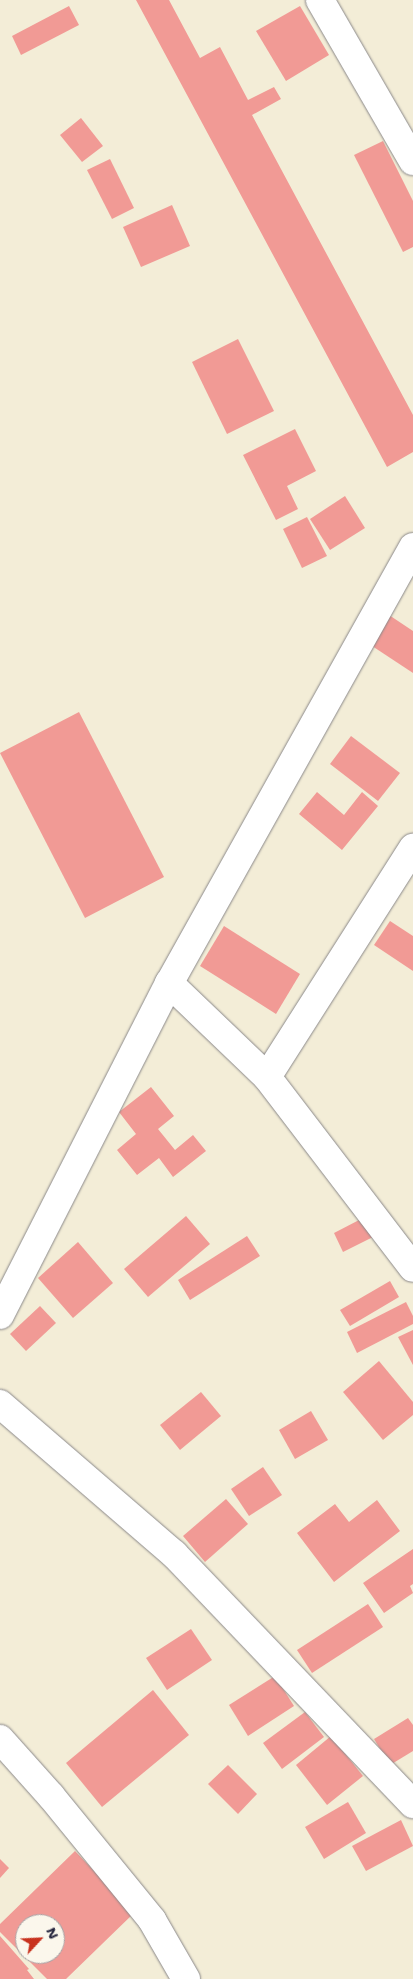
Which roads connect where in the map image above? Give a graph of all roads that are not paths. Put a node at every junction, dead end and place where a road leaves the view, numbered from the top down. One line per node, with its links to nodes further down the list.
1 (320, 0): 2 (street)
2 (413, 160)
3 (413, 547): 5 (street)
4 (413, 848): 6 (street)
5 (169, 983): 6 (street); 8 (street)
6 (267, 1077): 7 (street)
7 (413, 1268)
8 (0, 1315)
9 (0, 1404): 11 (street)
10 (0, 1739): 12 (street)
11 (413, 1804)
12 (186, 1979)

